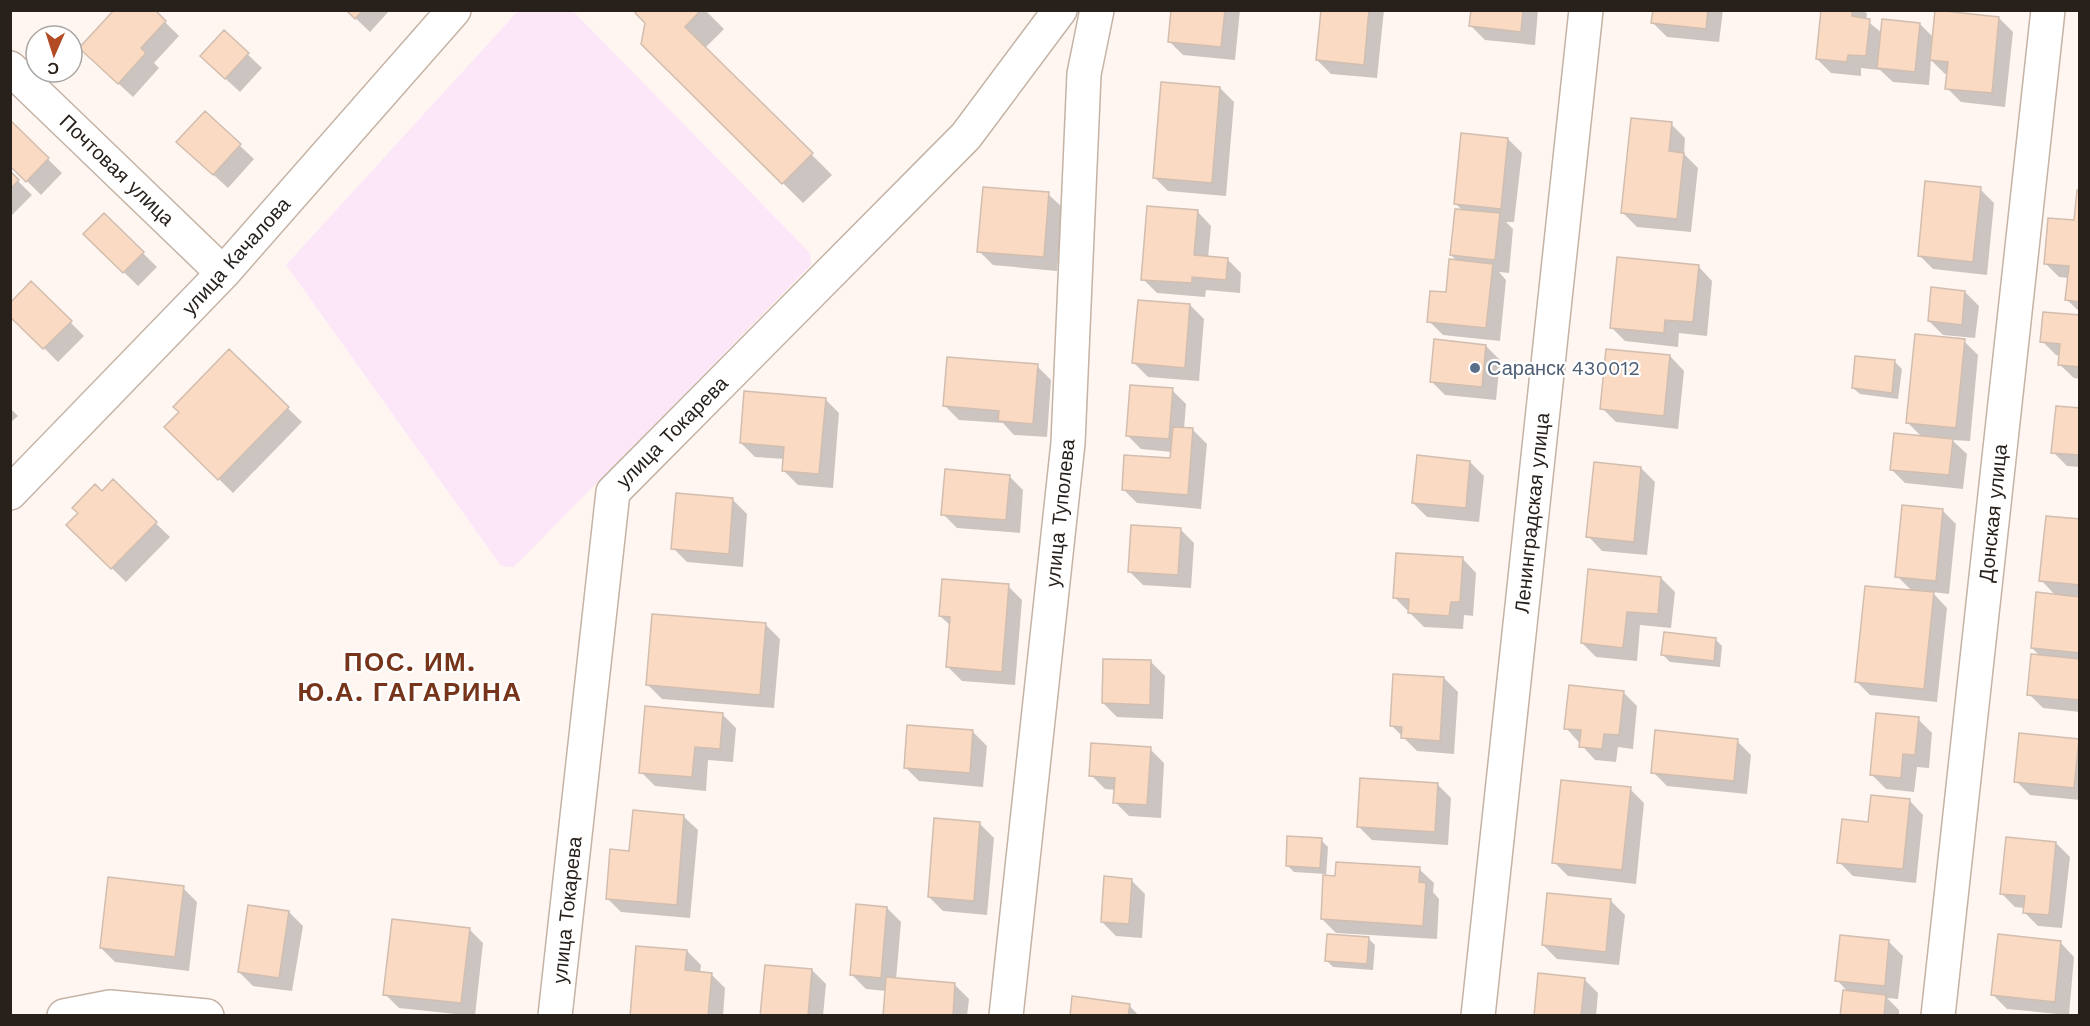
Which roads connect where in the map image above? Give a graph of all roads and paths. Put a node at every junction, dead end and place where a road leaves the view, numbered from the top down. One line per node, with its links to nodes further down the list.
1 (454, 10): 7 (street, улица Качалова)
2 (1060, 10): 12 (street, улица Токарева)
3 (1097, 10): 13 (street, улица Туполева)
4 (1586, 10): 14 (street, Ленинградская улица)
5 (2048, 10): 15 (street, Донская улица)
6 (10, 68): 7 (street, Почтовая улица)
7 (223, 273): 8 (street, улица Качалова)
8 (10, 493)
9 (110, 1011): 10 (street); 11 (street)
10 (64, 1016)
11 (207, 1016)
12 (555, 1016)
13 (1006, 1016)
14 (1478, 1016)
15 (1938, 1016)

